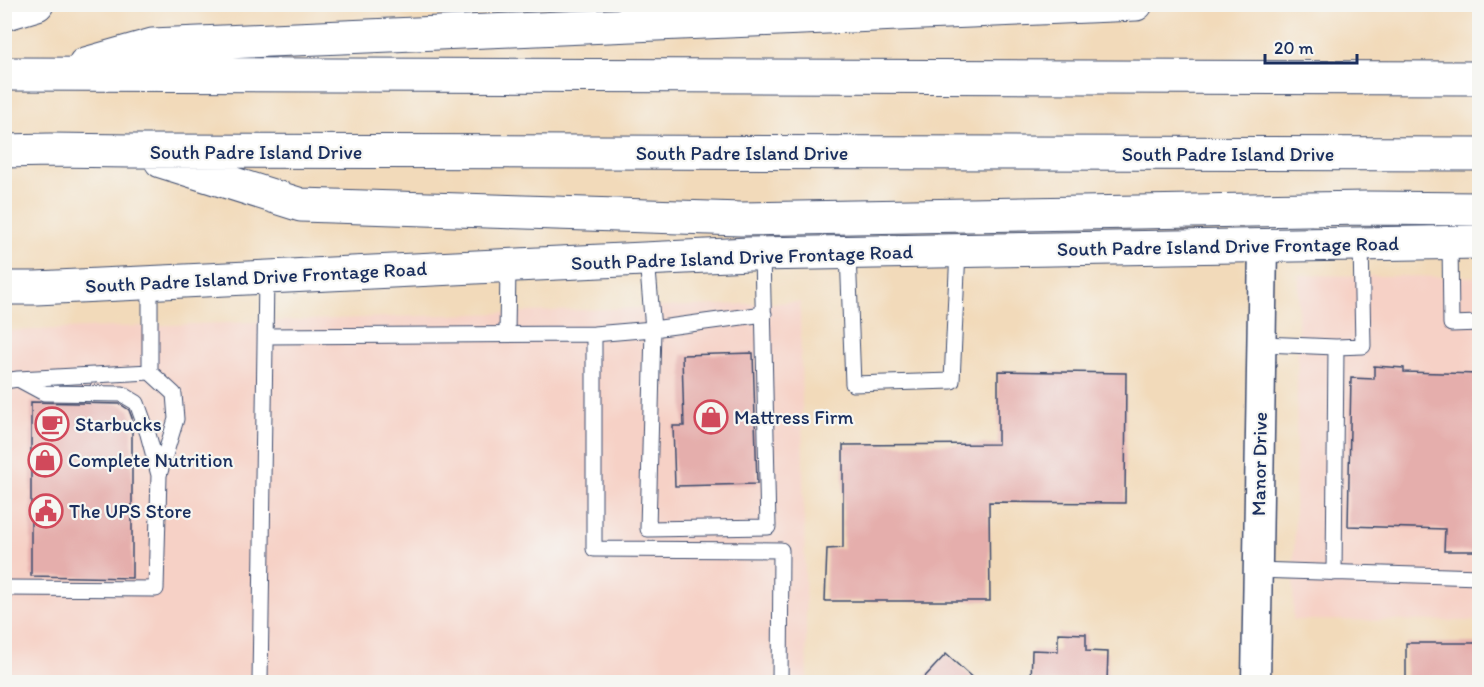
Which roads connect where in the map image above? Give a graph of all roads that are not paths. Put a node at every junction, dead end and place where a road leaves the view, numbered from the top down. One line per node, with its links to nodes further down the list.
1 (37, 4): 3 (main road)
2 (1136, 4): 5 (main road)
3 (4, 14)
4 (4, 74): 5 (main road)
5 (47, 74): 6 (main road)
6 (1479, 78)
7 (4, 151): 8 (main road, South Padre Island Drive)
8 (131, 151): 9 (main road, South Padre Island Drive); 10 (main road)
9 (1479, 154)
10 (1479, 209)
11 (1465, 242): 12 (main road, South Padre Island Drive Frontage Road); 24 (lane)
12 (1361, 244): 13 (main road, South Padre Island Drive Frontage Road); 30 (lane)
13 (1263, 245): 14 (main road, South Padre Island Drive Frontage Road); 29 (street, Manor Drive)
14 (958, 250): 15 (main road, South Padre Island Drive Frontage Road); 15 (lane)
15 (848, 253): 16 (main road, South Padre Island Drive Frontage Road)
16 (762, 254): 17 (main road, South Padre Island Drive Frontage Road); 23 (lane)
17 (647, 259): 18 (main road, South Padre Island Drive Frontage Road); 25 (lane)
18 (508, 266): 20 (main road, South Padre Island Drive Frontage Road); 26 (lane)
19 (4, 269): 22 (main road)
20 (266, 277): 21 (main road, South Padre Island Drive Frontage Road); 28 (lane)
21 (150, 282): 22 (main road, South Padre Island Drive Frontage Road); 31 (lane)
22 (20, 288)
23 (764, 314): 25 (lane); 25 (lane)
24 (1479, 323)
25 (653, 329): 27 (lane)
26 (507, 334): 27 (lane); 28 (lane)
27 (594, 334): 39 (lane)
28 (265, 336): 38 (lane)
29 (1261, 344): 30 (lane); 34 (street, Manor Drive)
30 (1336, 347): 35 (lane)
31 (150, 372): 32 (lane); 33 (lane)
32 (11, 380): 33 (lane)
33 (159, 475): 37 (lane)
34 (1257, 570): 35 (lane); 40 (street, Manor Drive)
35 (1334, 573): 36 (lane)
36 (1479, 578)
37 (4, 588)
38 (260, 682)
39 (780, 682)
40 (1256, 682)

